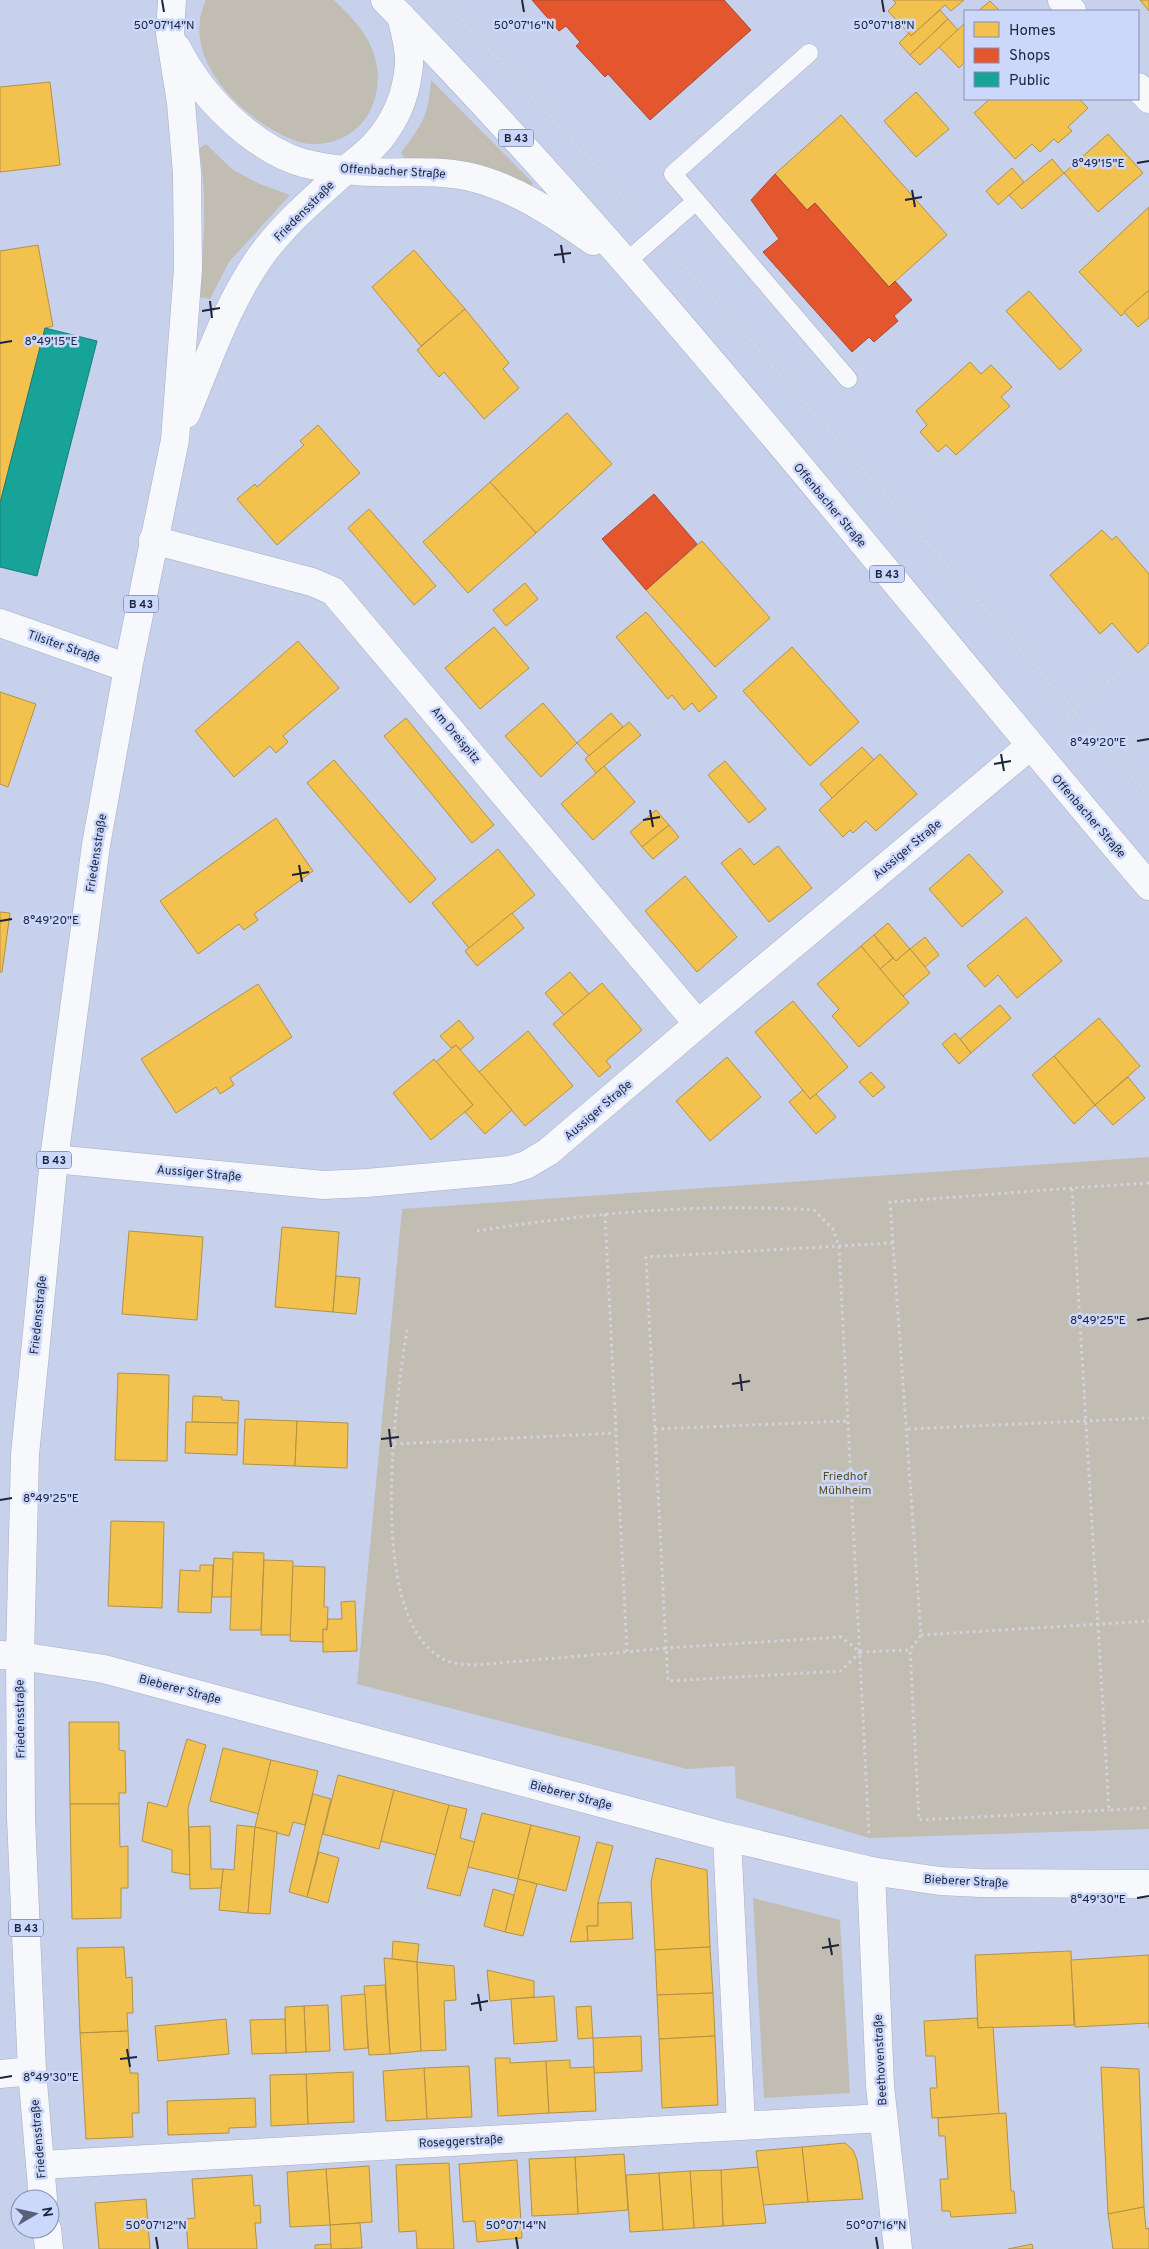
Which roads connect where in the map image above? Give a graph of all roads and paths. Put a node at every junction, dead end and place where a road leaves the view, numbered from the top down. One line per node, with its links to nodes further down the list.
1 (160, 0): 7 (street, Offenbacher Straße)
2 (172, 0): 7 (street)
3 (444, 0): 13 (path)
4 (1062, 0): 6 (street)
5 (393, 8): 11 (street, Friedensstraße); 14 (street, Offenbacher Straße / B 43)
6 (1071, 10)
7 (170, 33): 11 (street, Offenbacher Straße); 16 (street, Friedensstraße)
8 (810, 52): 12 (lane)
9 (1139, 88): 10 (street)
10 (1149, 100)
11 (346, 171): 14 (street, Offenbacher Straße); 16 (street, Friedensstraße)
12 (696, 201): 13 (lane); 15 (lane)
13 (658, 235): 14 (lane); 21 (path)
14 (625, 263): 22 (street, Offenbacher Straße / B 43)
15 (848, 379)
16 (175, 440): 17 (street, Friedensstraße / B 43)
17 (153, 540): 20 (street, Friedensstraße / B 43); 25 (street, Am Dreispitz)
18 (0, 623): 20 (street, Tilsiter Straße)
19 (1149, 648): 21 (path)
20 (128, 668): 26 (street, Friedensstraße / B 43)
21 (1074, 710): 22 (path); 23 (path)
22 (1030, 746): 24 (street, Offenbacher Straße / B 43); 25 (street, Aussiger Straße)
23 (1149, 796)
24 (1149, 886)
25 (698, 1024): 26 (street, Aussiger Straße)
26 (54, 1159): 48 (street, Friedensstraße / B 43)
27 (1149, 1183): 28 (path)
28 (1072, 1188): 31 (path); 35 (path)
29 (605, 1214): 30 (path); 32 (path); 39 (path)
30 (476, 1231)
31 (893, 1243): 32 (path); 38 (path)
32 (839, 1248): 36 (path); 37 (path)
33 (407, 1330): 40 (path)
34 (1149, 1418): 35 (path)
35 (1087, 1420): 38 (path); 42 (path)
36 (847, 1421): 37 (path); 47 (path)
37 (655, 1429): 44 (path)
38 (908, 1429): 43 (path)
39 (615, 1433): 40 (path); 46 (path)
40 (394, 1444): 46 (path)
41 (1149, 1621): 42 (path)
42 (1098, 1624): 43 (path); 50 (path)
43 (921, 1635): 45 (path)
44 (666, 1648): 46 (path); 47 (path); 47 (path)
45 (910, 1650): 47 (path); 50 (path)
46 (627, 1652)
47 (860, 1652): 52 (path)
48 (10, 1655): 51 (street, Bieberer Straße); 54 (street, Friedensstraße / B 43)
49 (1149, 1808): 50 (path)
50 (1109, 1810)
51 (727, 1837): 52 (street, Bieberer Straße); 57 (street)
52 (871, 1871): 53 (street, Bieberer Straße); 56 (street, Beethovenstraße)
53 (1149, 1884)
54 (32, 2071): 55 (street); 58 (street, Friedensstraße / B 43)
55 (0, 2074)
56 (883, 2118): 57 (street, Roseggerstraße); 60 (street, Beethovenstraße)
57 (741, 2126): 58 (street, Roseggerstraße)
58 (40, 2165): 59 (street, Friedensstraße / B 43)
59 (42, 2189)
60 (898, 2249)

